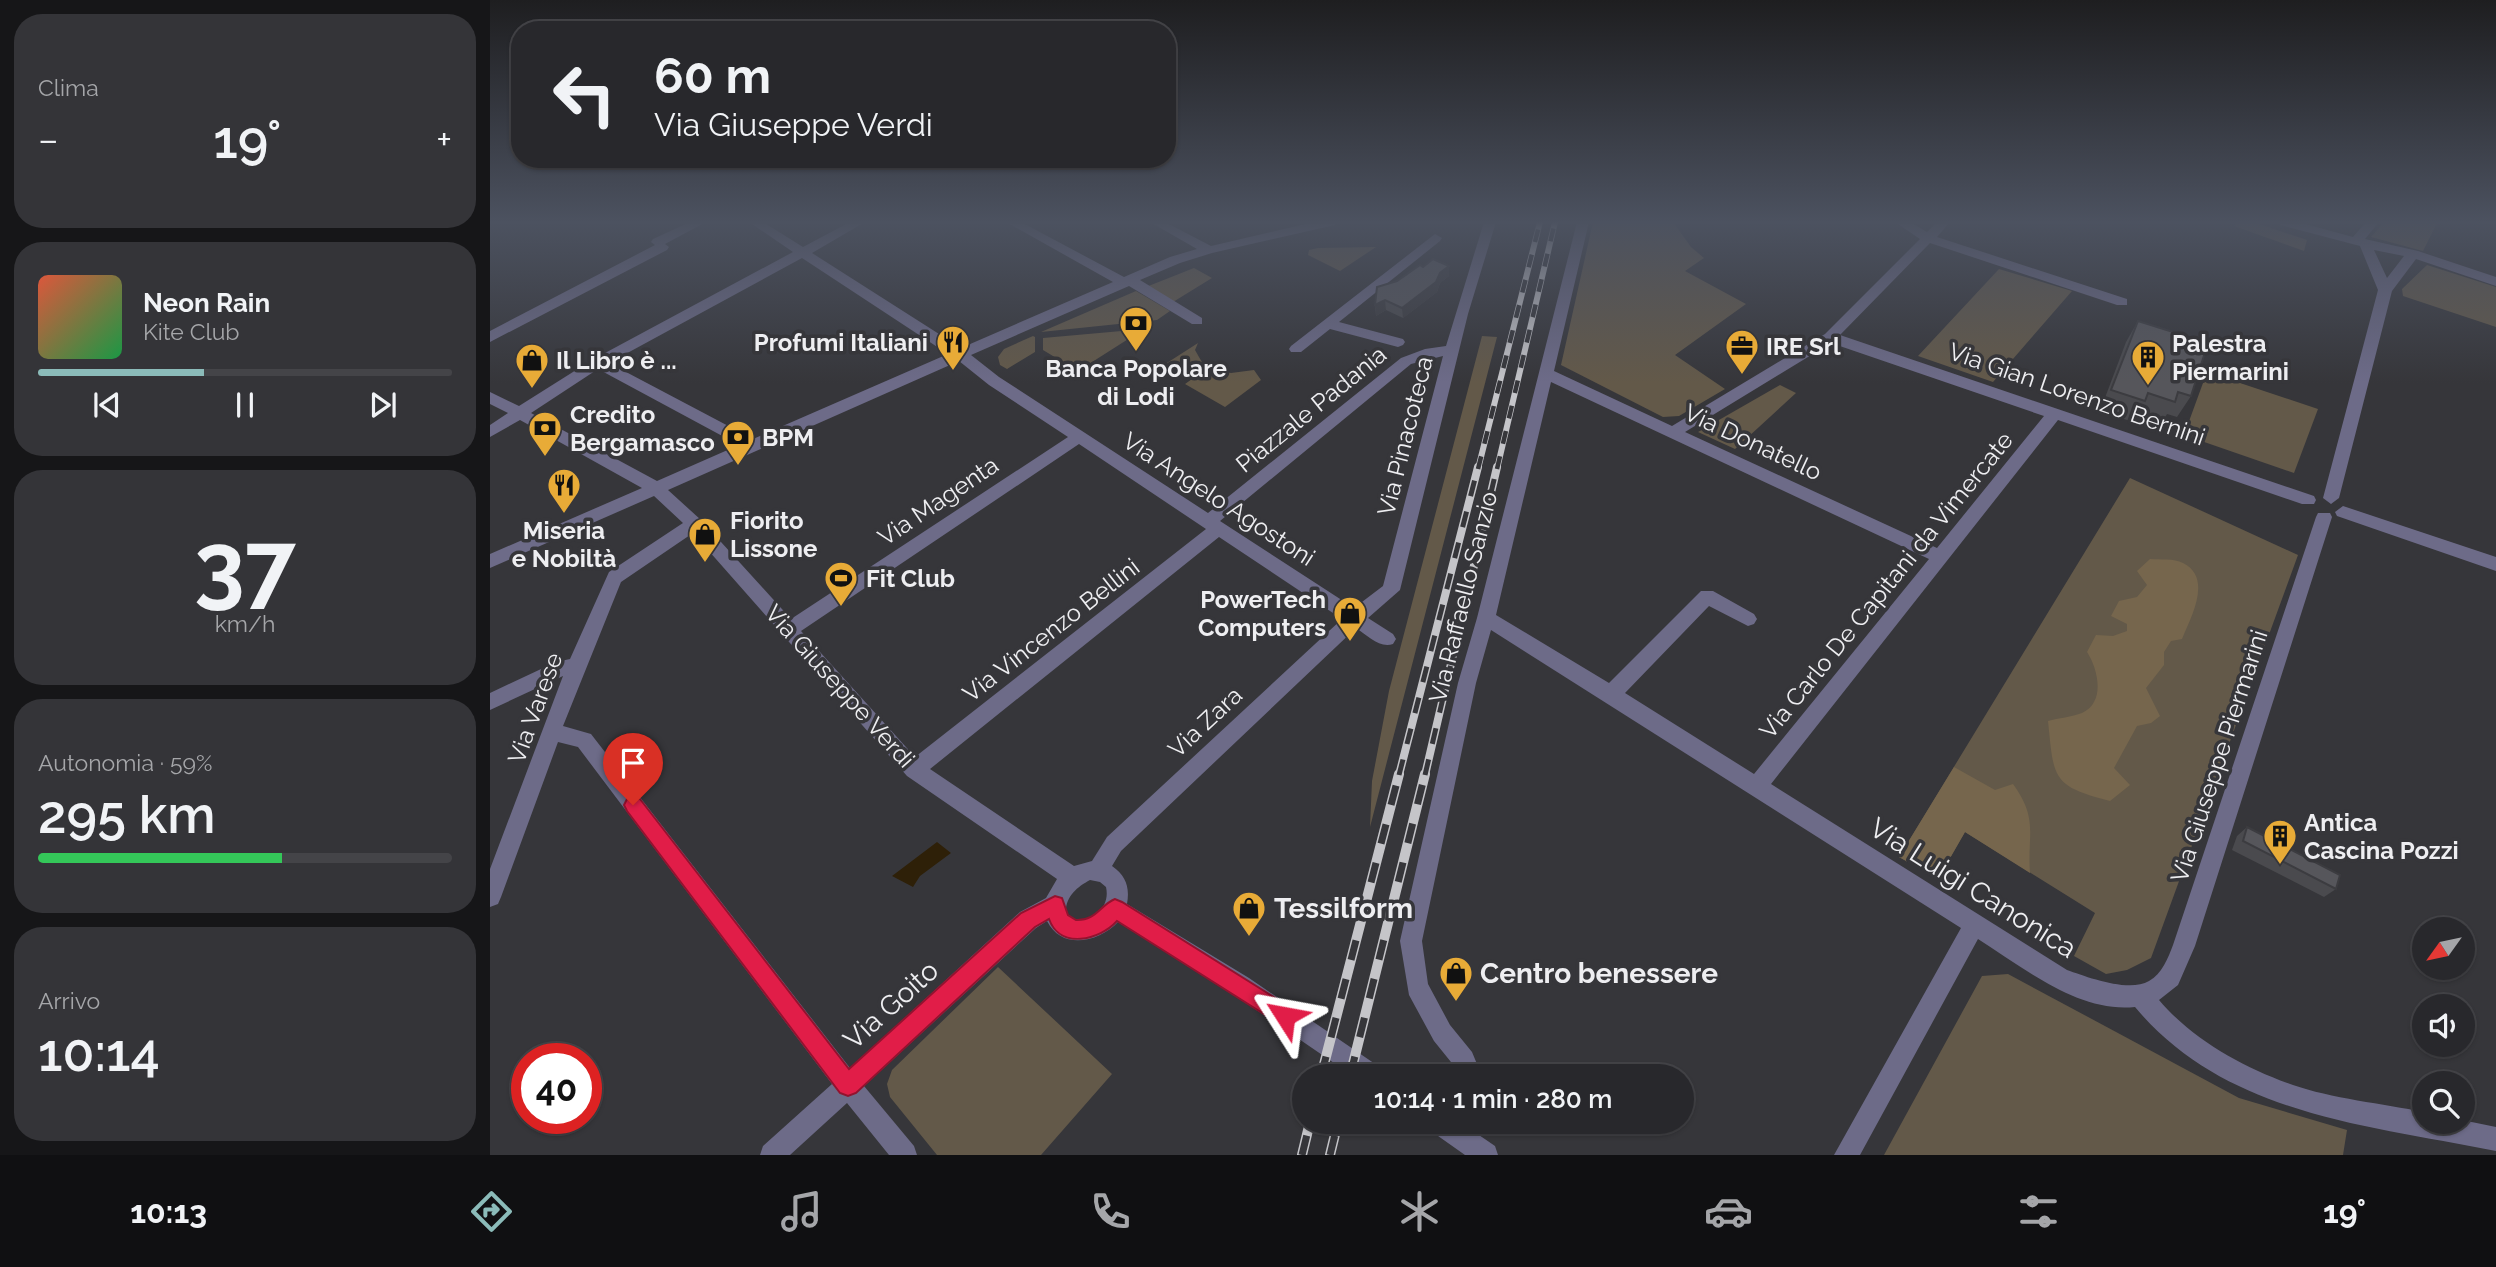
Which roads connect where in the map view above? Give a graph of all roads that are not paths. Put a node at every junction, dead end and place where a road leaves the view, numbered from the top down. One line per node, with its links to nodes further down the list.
1 (603, 276): 20 (street)
2 (756, 276): 27 (street)
3 (837, 276): 26 (street, Via Angelo Agostoni)
4 (1115, 276): 14 (street)
5 (1140, 276): 14 (street)
6 (1388, 276): 19 (street)
7 (1473, 276): 25 (street, Via Pinacoteca)
8 (1570, 276): 28 (street, Via Raffaello Sanzio)
9 (1890, 276): 21 (street)
10 (2043, 276): 17 (street)
11 (2378, 276): 16 (street)
12 (2396, 276): 16 (street, Via Giuseppe Piermarini)
13 (2478, 276): 15 (street)
14 (1127, 282): 18 (street); 22 (street)
15 (2496, 282)
16 (2385, 290): 38 (street, Via Giuseppe Piermarini)
17 (2122, 302)
18 (1197, 321)
19 (1329, 324): 23 (street); 24 (street)
20 (490, 337)
21 (1830, 337): 31 (street, Via Gian Lorenzo Bernini); 34 (street)
22 (997, 340): 26 (street); 29 (street)
23 (1398, 342)
24 (1296, 349)
25 (1452, 350): 40 (street, Piazzale Padania); 44 (street, Via Pinacoteca)
26 (962, 356): 29 (street, Via Angelo Agostoni); 36 (street)
27 (597, 363): 32 (street); 36 (street)
28 (1547, 374): 34 (street, Via Donatello); 45 (street, Via Raffaello Sanzio)
29 (988, 377): 35 (street, Via Angelo Agostoni)
30 (490, 397): 32 (street, Via Giuseppe Verdi)
31 (2054, 412): 38 (street, Via Gian Lorenzo Bernini); 42 (street, Via Carlo De Capitani da Vimercate)
32 (519, 414): 33 (street); 37 (street, Via Giuseppe Verdi)
33 (490, 432)
34 (1674, 432): 42 (street, Via Donatello)
35 (1079, 437): 40 (street, Via Angelo Agostoni); 47 (street, Via Magenta)
36 (752, 445): 37 (street)
37 (656, 488): 39 (street, Via Giuseppe Verdi); 41 (street)
38 (2333, 509): 43 (street); 62 (street, Via Giuseppe Piermarini)
39 (695, 524): 47 (street, Via Giuseppe Verdi); 49 (street, Via Varese)
40 (1213, 526): 44 (street, Via Angelo Agostoni); 53 (street, Via Vincenzo Bellini)
41 (493, 556)
42 (1939, 556): 54 (street, Via Carlo De Capitani da Vimercate)
43 (2496, 562)
44 (1354, 618): 48 (street, Via Angelo Agostoni); 56 (street, Via Zara)
45 (1486, 618): 50 (street, Via Luigi Canonica); 64 (street, Via Raffaello Sanzio)
46 (1748, 619): 50 (street)
47 (789, 629): 53 (street, Via Giuseppe Verdi)
48 (1387, 639)
49 (576, 666): 51 (street); 52 (street, Via Varese)
50 (1611, 694): 54 (street, Via Luigi Canonica)
51 (490, 702)
52 (552, 732): 55 (street, Via Varese); 65 (street)
53 (914, 770): 57 (street, Via Giuseppe Verdi)
54 (1756, 788): 61 (street, Via Luigi Canonica)
55 (497, 862): 58 (street, Via Varese)
56 (1098, 870): 57 (street); 60 (street)
57 (1073, 877): 59 (street)
58 (490, 897)
59 (1055, 905): 60 (street); 65 (street, Via Goito)
60 (1115, 908): 63 (street)
61 (1975, 924): 62 (street, Via Luigi Canonica); 71 (street)
62 (2141, 996): 67 (street)
63 (1355, 1064)
64 (1466, 1064)
65 (848, 1085): 68 (street, Via Goito); 69 (street)
66 (1468, 1134): 70 (street)
67 (2496, 1139)
68 (772, 1155)
69 (905, 1155)
70 (1486, 1155)
71 (1846, 1155)

